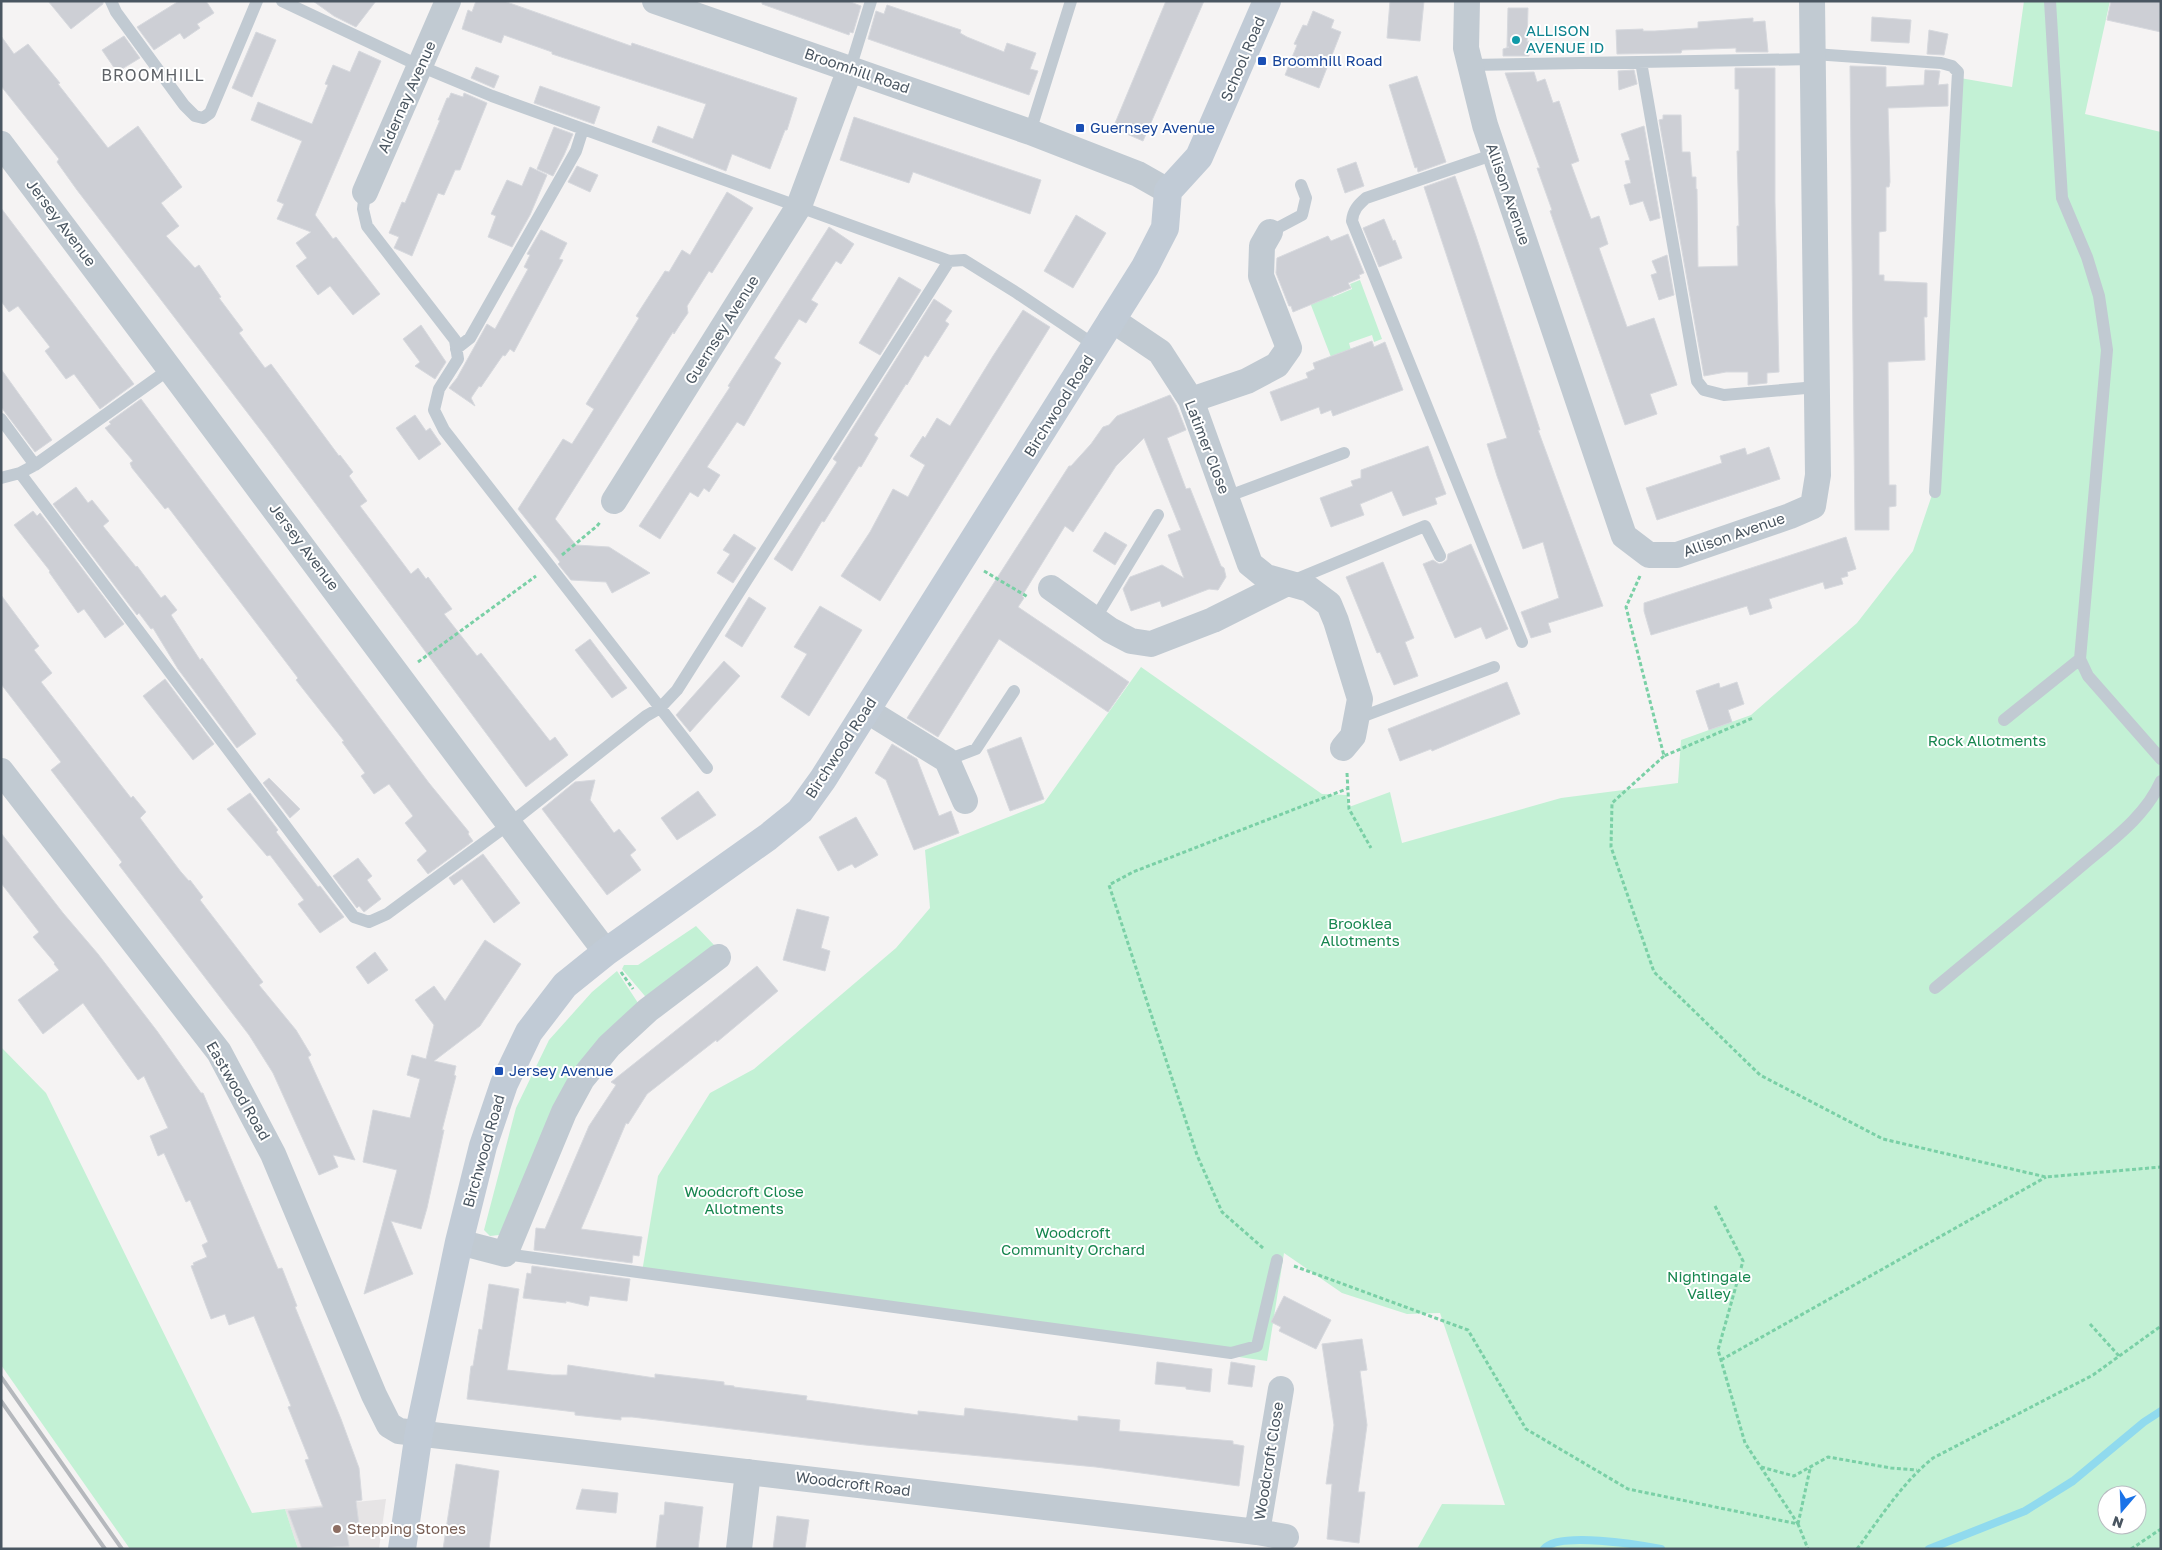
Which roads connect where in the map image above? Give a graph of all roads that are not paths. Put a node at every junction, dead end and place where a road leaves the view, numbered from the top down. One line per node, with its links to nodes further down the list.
1 (111, 1): 2 (lane)
2 (257, 1)
3 (282, 1): 15 (lane)
4 (448, 1): 15 (street, Aldernay Avenue)
5 (655, 1): 16 (street, Broomhill Road)
6 (871, 1): 16 (lane)
7 (1071, 1): 18 (lane)
8 (1268, 1): 22 (street, School Road)
9 (1467, 1): 14 (street, Allison Avenue)
10 (1812, 1): 12 (street, Allison Avenue)
11 (2050, 1): 47 (lane)
12 (1814, 56): 13 (lane); 31 (street, Allison Avenue); 38 (lane)
13 (1641, 62): 14 (lane); 31 (lane)
14 (1470, 65): 20 (street, Allison Avenue)
15 (420, 66): 17 (lane); 23 (street, Aldernay Avenue)
16 (850, 68): 18 (street, Broomhill Road); 24 (street, Guernsey Avenue)
17 (584, 129): 24 (lane); 29 (lane)
18 (1030, 132): 22 (street, Broomhill Road)
19 (1, 144): 30 (street, Jersey Avenue)
20 (1495, 154): 31 (street, Allison Avenue); 46 (lane)
21 (1301, 185): 25 (lane)
22 (1168, 191): 27 (street, Birchwood Road)
23 (365, 192): 29 (lane)
24 (799, 206): 26 (lane); 40 (street, Guernsey Avenue)
25 (1270, 232): 32 (street)
26 (949, 261): 28 (lane); 50 (lane)
27 (1111, 319): 28 (street, Birchwood Road); 32 (street, Latimer Close)
28 (1096, 346): 51 (street, Birchwood Road)
29 (456, 349): 50 (lane)
30 (171, 368): 35 (lane); 61 (street, Jersey Avenue)
31 (1817, 387)
32 (1191, 400): 39 (street, Latimer Close)
33 (1, 419): 35 (lane)
34 (1344, 452): 39 (lane)
35 (35, 465): 36 (lane)
36 (20, 473): 37 (lane); 61 (lane)
37 (1, 478)
38 (1935, 492)
39 (1226, 497): 43 (street, Latimer Close)
40 (614, 501)
41 (1158, 515): 45 (lane)
42 (1440, 556): 43 (lane)
43 (1285, 584): 45 (street); 52 (street, Latimer Close)
44 (1051, 588): 45 (street)
45 (1095, 619)
46 (1522, 642)
47 (2080, 660): 53 (lane); 55 (lane)
48 (1494, 667): 52 (lane)
49 (1014, 691): 56 (lane)
50 (660, 708): 57 (lane); 61 (lane)
51 (866, 710): 56 (street); 62 (street, Birchwood Road)
52 (1356, 720): 54 (street, Latimer Close)
53 (2004, 720)
54 (1343, 748)
55 (2161, 759)
56 (947, 760): 60 (street)
57 (707, 768)
58 (1, 771): 69 (street, Eastwood Road)
59 (2161, 781): 64 (lane)
60 (965, 801)
61 (509, 824): 62 (street, Jersey Avenue)
62 (606, 952): 65 (street, Birchwood Road)
63 (718, 957): 66 (street)
64 (1935, 988)
65 (459, 1242): 66 (street); 69 (street, Birchwood Road)
66 (505, 1254): 67 (lane)
67 (1277, 1260)
68 (1280, 1389): 71 (street, Woodcroft Close)
69 (419, 1432): 70 (street, Woodcroft Road); 73 (street, Birchwood Road)
70 (748, 1472): 71 (street, Woodcroft Road); 74 (street)
71 (1257, 1532): 72 (street, Woodcroft Road)
72 (1286, 1537)
73 (402, 1549)
74 (739, 1549)

